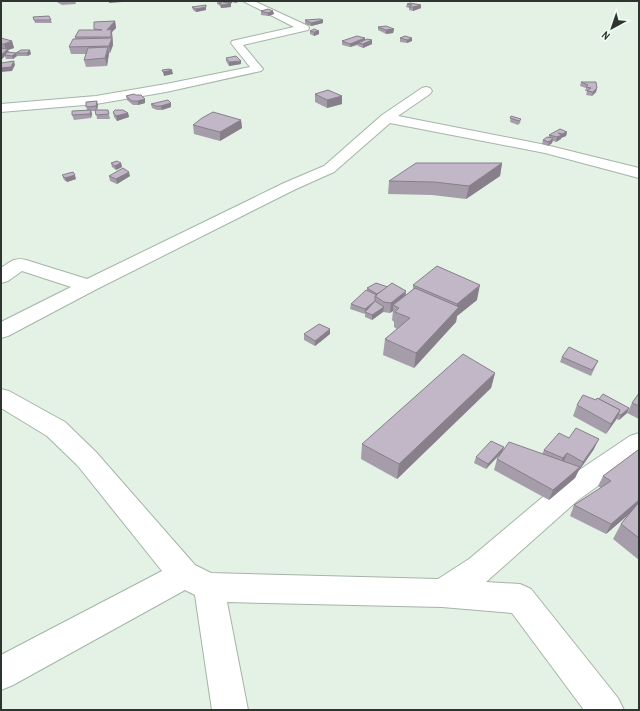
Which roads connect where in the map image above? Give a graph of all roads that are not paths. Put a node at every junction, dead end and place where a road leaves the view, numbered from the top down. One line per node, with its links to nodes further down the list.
1 (247, 1): 3 (street)
2 (426, 91): 4 (street)
3 (1, 108)
4 (386, 118): 5 (street); 7 (street)
5 (639, 173)
6 (1, 277): 7 (street)
7 (88, 286): 8 (street)
8 (1, 332)
9 (1, 397): 11 (street)
10 (639, 443): 12 (street)
11 (197, 581): 12 (street); 13 (street); 14 (street)
12 (442, 593): 15 (street)
13 (1, 672)
14 (230, 710)
15 (606, 710)

